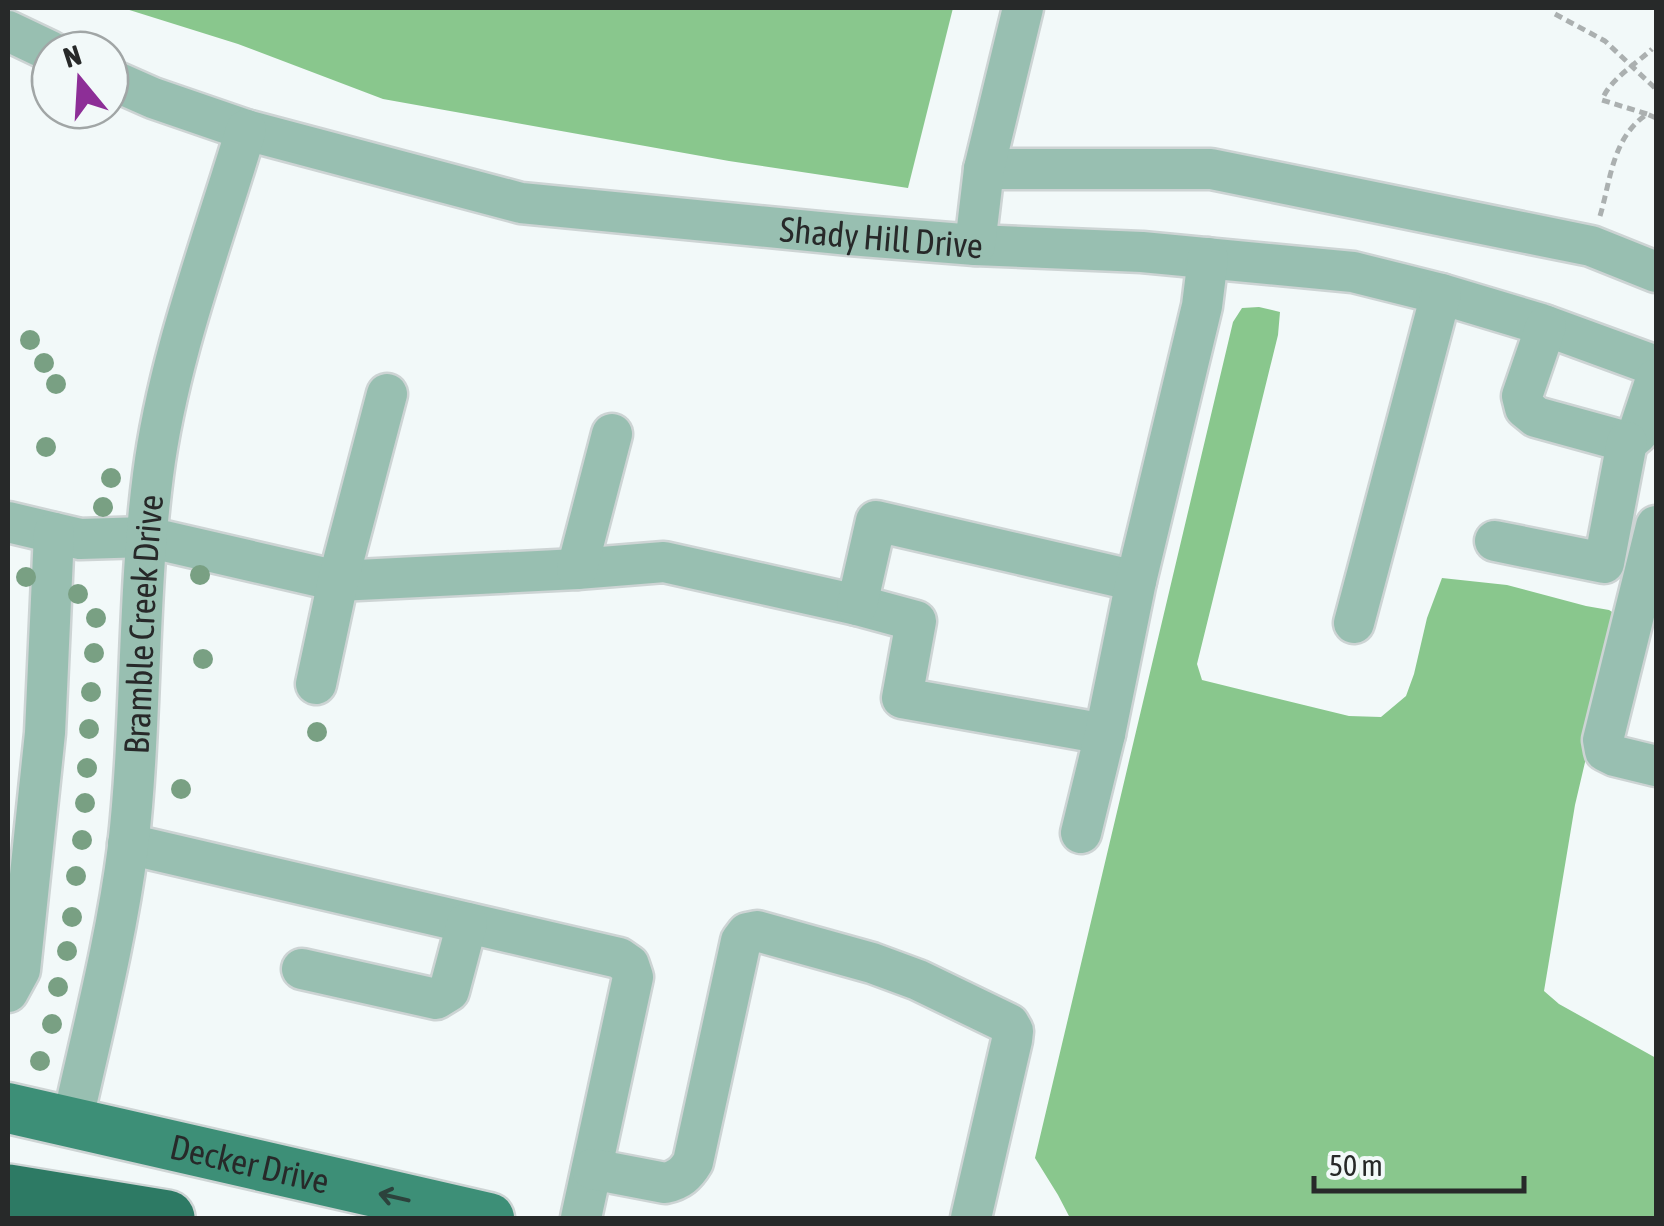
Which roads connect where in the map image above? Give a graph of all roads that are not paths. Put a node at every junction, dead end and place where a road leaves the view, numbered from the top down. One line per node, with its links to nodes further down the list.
1 (1022, 8): 4 (street)
2 (130, 88): 3 (street, Shady Hill Drive)
3 (246, 130): 5 (street, Shady Hill Drive); 18 (street, Bramble Creek Drive)
4 (984, 169): 5 (street); 7 (street)
5 (975, 245): 6 (street, Shady Hill Drive)
6 (1208, 258): 8 (street, Shady Hill Drive); 22 (street)
7 (1656, 272)
8 (1442, 294): 9 (street, Shady Hill Drive); 24 (street)
9 (1546, 326): 10 (street, Shady Hill Drive); 14 (street)
10 (1656, 366)
11 (1656, 379): 14 (street)
12 (387, 394): 21 (street)
13 (612, 434): 20 (street)
14 (1628, 442): 19 (street)
15 (8, 522): 17 (street)
16 (1656, 526): 27 (street)
17 (54, 533): 18 (street); 32 (street)
18 (147, 537): 21 (street); 29 (street, Bramble Creek Drive)
19 (1495, 541)
20 (577, 569): 21 (street); 23 (street)
21 (338, 581): 25 (street)
22 (1136, 581): 23 (street); 26 (street)
23 (858, 606): 26 (street)
24 (1354, 623)
25 (316, 684)
26 (1106, 734): 28 (street)
27 (1656, 766)
28 (1082, 832)
29 (128, 844): 30 (street); 34 (street, Bramble Creek Drive)
30 (467, 922): 31 (street); 35 (street)
31 (302, 969)
32 (8, 992)
33 (8, 1108): 34 (main road, Decker Drive)
34 (72, 1123): 38 (main road, Decker Drive, one-way to 34)
35 (592, 1169): 39 (street); 40 (street)
36 (8, 1192): 37 (highway)
37 (167, 1218)
38 (489, 1218)
39 (581, 1218)
40 (971, 1218)

